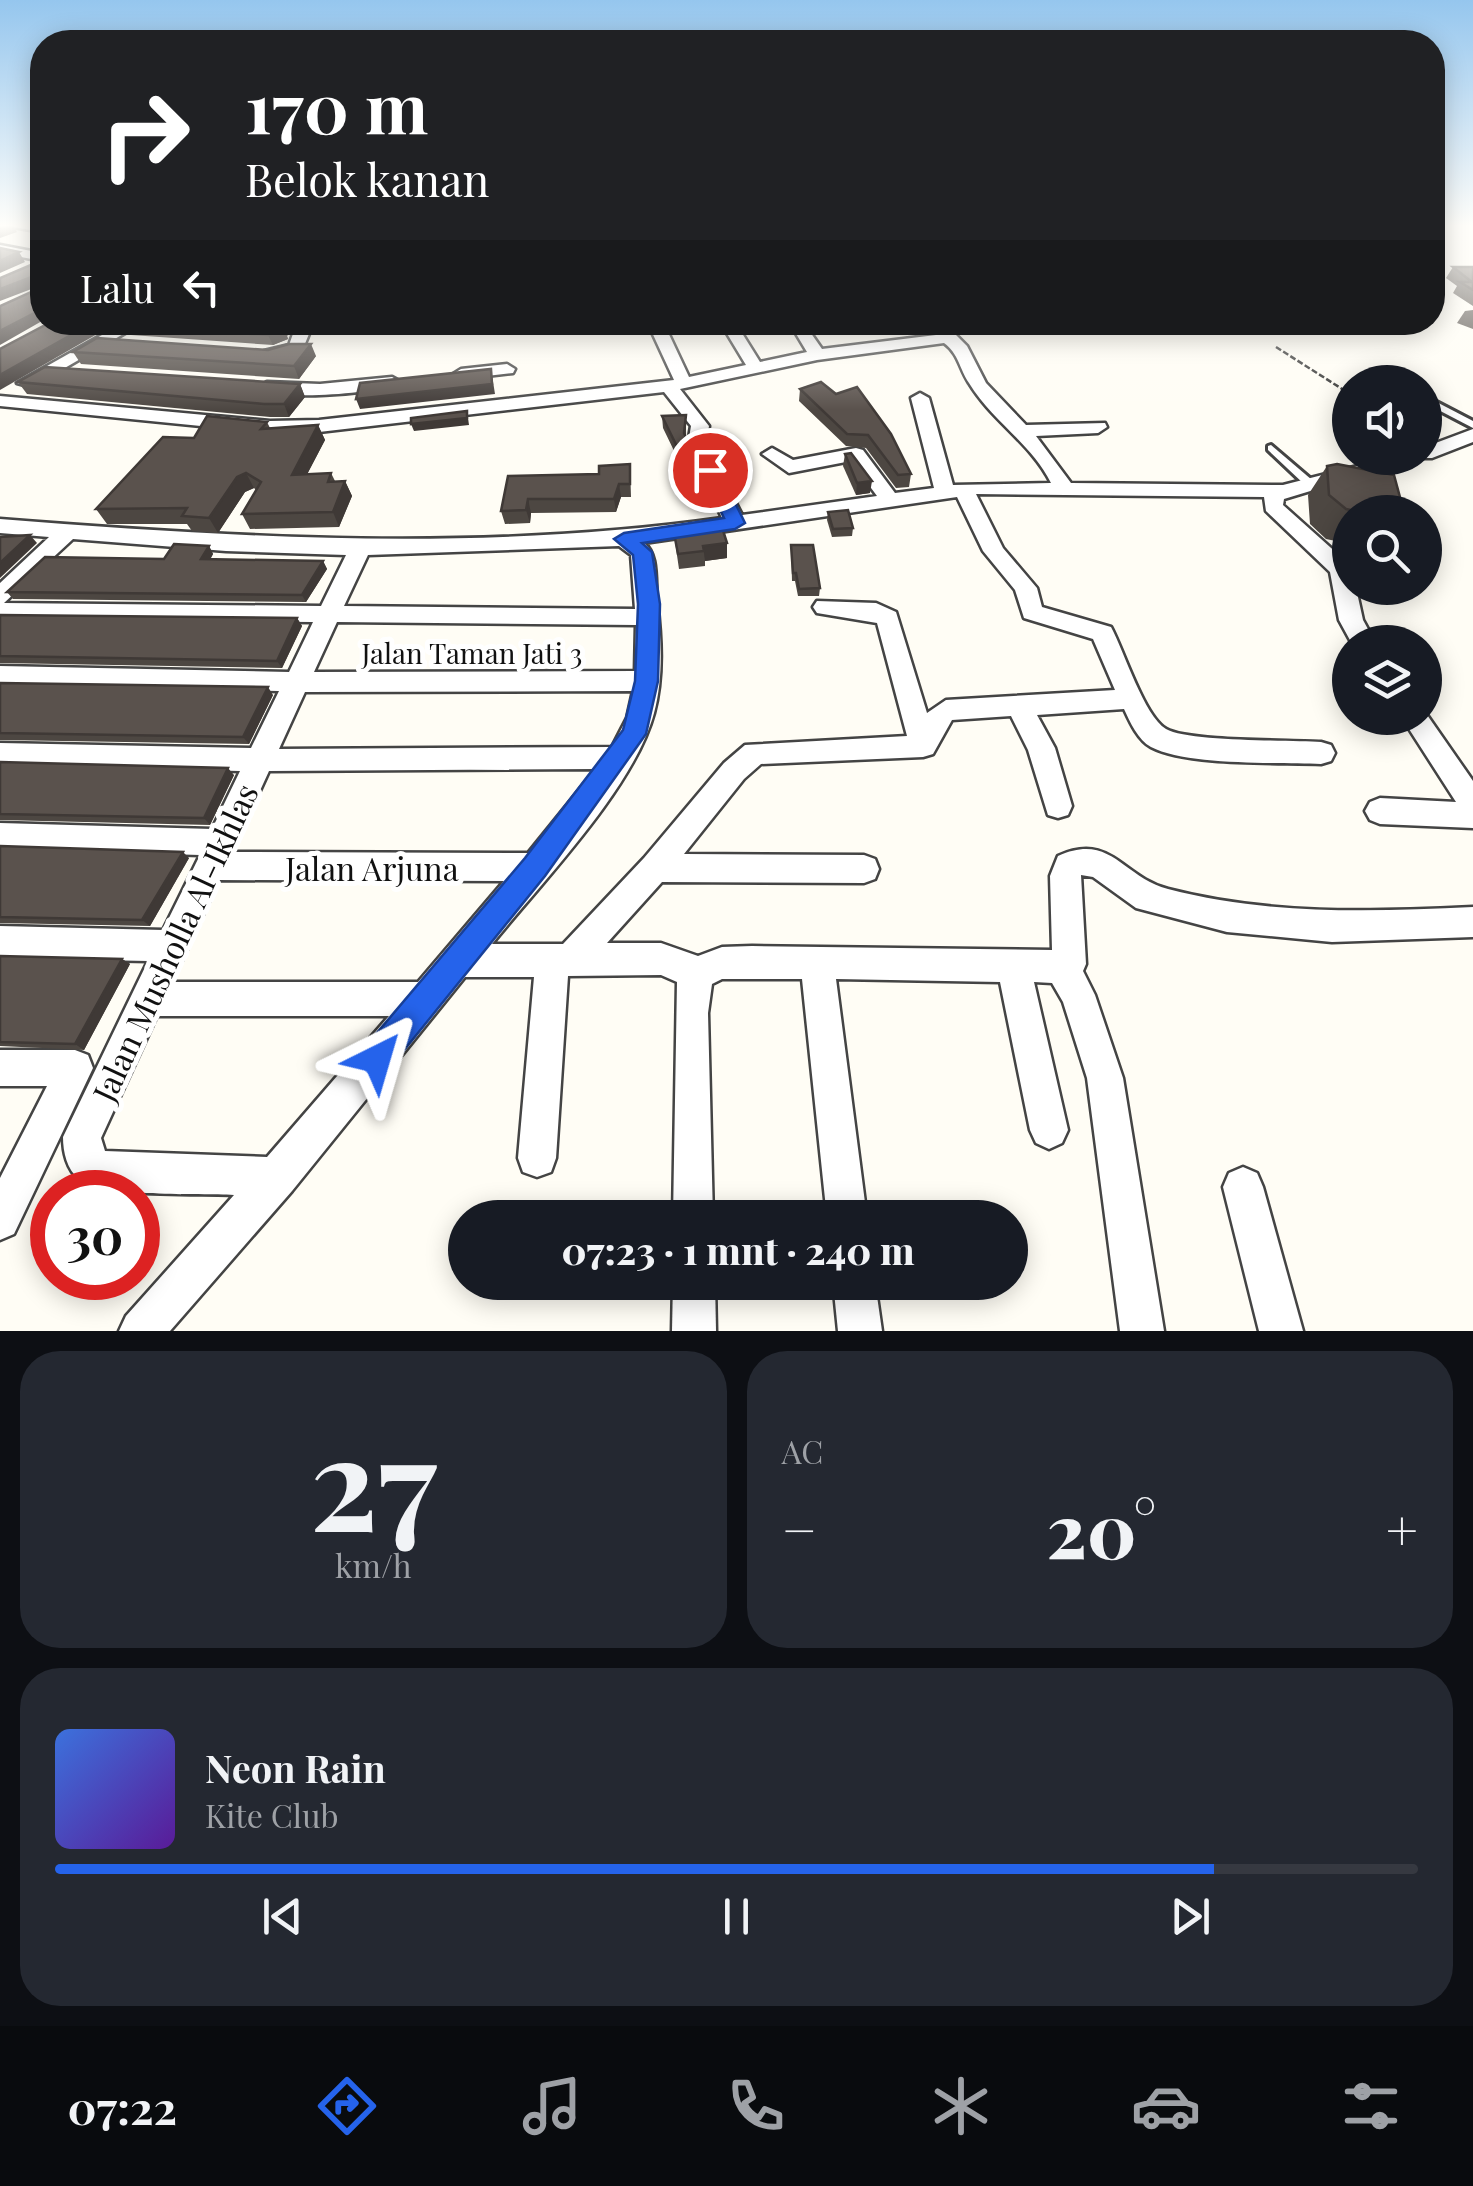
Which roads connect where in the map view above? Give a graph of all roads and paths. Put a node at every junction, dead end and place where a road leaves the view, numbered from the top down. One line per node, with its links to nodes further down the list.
1 (113, 335): 8 (street)
2 (301, 335): 11 (street)
3 (660, 335): 18 (street)
4 (735, 335): 13 (street)
5 (805, 335): 12 (street)
6 (915, 335): 12 (street)
7 (946, 335): 27 (street)
8 (100, 342): 9 (street); 15 (street)
9 (139, 345)
10 (1276, 347): 17 (path)
11 (255, 353)
12 (817, 355): 13 (street)
13 (756, 368): 18 (street)
14 (507, 369): 20 (street)
15 (48, 371): 16 (street); 22 (street)
16 (86, 374)
17 (1332, 383)
18 (676, 385): 26 (street); 38 (street)
19 (256, 386): 20 (street)
20 (320, 390): 26 (street)
21 (920, 398): 35 (street)
22 (0, 399): 26 (street)
23 (1442, 408): 24 (lane)
24 (1473, 424)
25 (1098, 427): 27 (street)
26 (295, 428)
27 (1020, 430): 34 (street)
28 (1469, 442): 30 (street)
29 (1271, 448): 33 (lane)
30 (1442, 449)
31 (772, 454): 37 (street)
32 (1338, 475): 33 (street)
33 (1308, 482): 36 (street)
34 (1064, 488): 35 (street); 36 (street)
35 (954, 491): 37 (street); 52 (street)
36 (1283, 491): 48 (street)
37 (890, 500): 38 (street)
38 (735, 523): 41 (street)
39 (0, 526): 40 (street)
40 (66, 533): 42 (street); 43 (street)
41 (624, 539): 42 (street); 47 (street)
42 (358, 553): 46 (street, Jalan Musholla Al-Ikhlas)
43 (0, 595)
44 (825, 607): 55 (street)
45 (0, 611): 46 (street)
46 (330, 615): 47 (street); 51 (street, Jalan Musholla Al-Ikhlas)
47 (649, 617): 50 (street)
48 (1354, 625)
49 (0, 676): 51 (street, Jalan Taman Jati 3)
50 (646, 681): 51 (street, Jalan Taman Jati 3); 58 (street)
51 (298, 682): 59 (street, Jalan Musholla Al-Ikhlas)
52 (1132, 699): 53 (street); 56 (street)
53 (1022, 706): 55 (street); 61 (street)
54 (1426, 735): 60 (street)
55 (923, 746): 66 (street)
56 (1321, 753)
57 (0, 754): 59 (street)
58 (619, 758): 59 (street); 65 (street)
59 (260, 760): 64 (street, Jalan Musholla Al-Ikhlas)
60 (1471, 801): 62 (street)
61 (1058, 806)
62 (1380, 812)
63 (0, 836): 64 (street, Jalan Arjuna)
64 (215, 854): 65 (street, Jalan Arjuna); 70 (street, Jalan Musholla Al-Ikhlas)
65 (535, 867): 72 (street)
66 (655, 868): 67 (street); 71 (street)
67 (864, 869)
68 (1473, 922): 75 (street)
69 (0, 942): 70 (street)
70 (170, 946): 77 (street, Jalan Musholla Al-Ikhlas)
71 (561, 960): 72 (street); 76 (street); 81 (street)
72 (458, 961): 78 (street)
73 (817, 961): 74 (street); 76 (street); 85 (street)
74 (1014, 964): 75 (street); 80 (street)
75 (1062, 968): 92 (street)
76 (694, 978): 84 (street)
77 (145, 999): 78 (street); 82 (street, Jalan Musholla Al-Ikhlas)
78 (426, 999): 82 (street)
79 (0, 1068): 86 (street)
80 (1049, 1130)
81 (537, 1158)
82 (278, 1178): 89 (street)
83 (1243, 1187): 93 (street)
84 (693, 1200)
85 (844, 1200)
86 (0, 1220)
87 (694, 1300): 90 (street)
88 (856, 1300): 91 (street)
89 (141, 1331)
90 (694, 1331)
91 (860, 1331)
92 (1142, 1331)
93 (1281, 1331)

